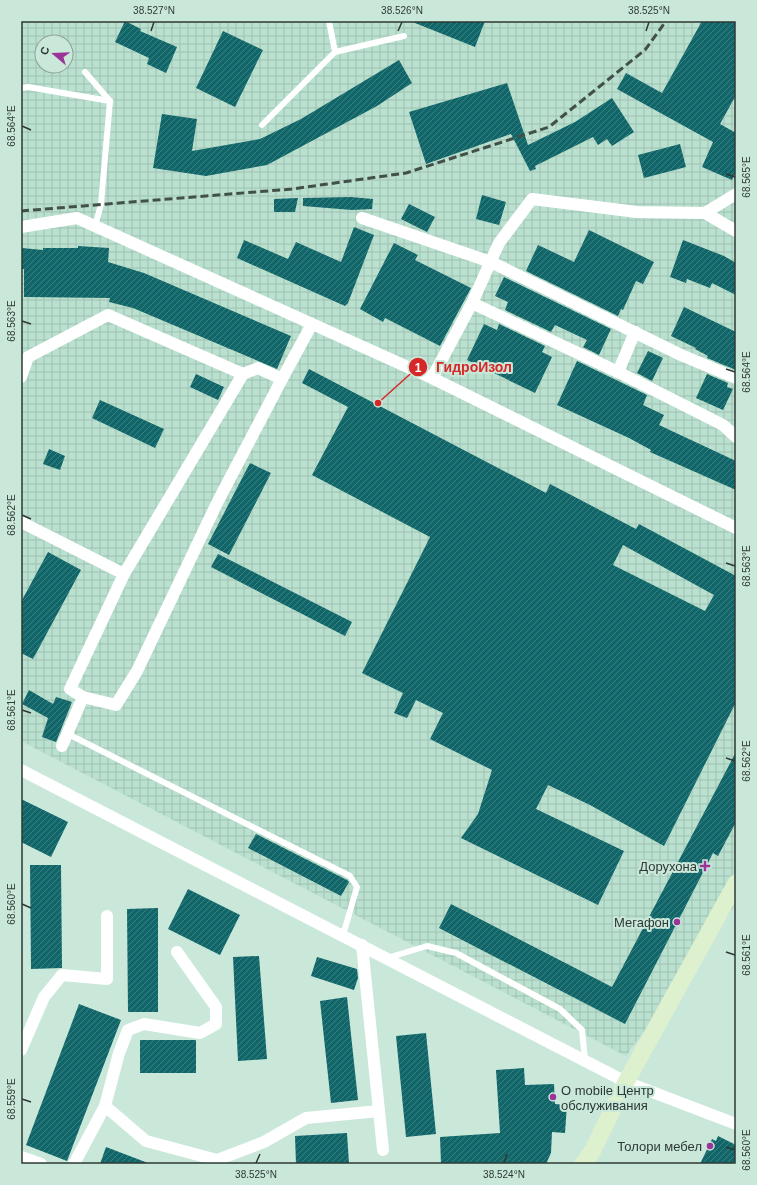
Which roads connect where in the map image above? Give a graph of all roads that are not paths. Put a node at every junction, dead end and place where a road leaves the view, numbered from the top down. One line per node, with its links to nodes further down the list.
1 (329, 21): 3 (lane)
2 (404, 36): 3 (lane)
3 (335, 52): 7 (lane)
4 (85, 72): 6 (lane)
5 (21, 88): 6 (lane)
6 (110, 101): 12 (lane)
7 (262, 125)
8 (736, 194): 9 (street)
9 (705, 213): 13 (street); 14 (street)
10 (362, 218): 14 (street)
11 (21, 227): 12 (street)
12 (95, 227): 16 (street)
13 (736, 231)
14 (491, 262): 15 (street); 17 (street)
15 (472, 303): 18 (street); 21 (street)
16 (312, 324): 21 (street); 23 (street)
17 (635, 332): 18 (street); 22 (street)
18 (618, 372): 24 (street)
19 (243, 374): 20 (street); 23 (street); 27 (street)
20 (21, 377)
21 (432, 378): 26 (street)
22 (736, 378)
23 (282, 379): 28 (street)
24 (736, 437)
25 (21, 522): 27 (street)
26 (736, 528)
27 (124, 574): 28 (street)
28 (83, 697): 29 (street)
29 (68, 734): 30 (street); 34 (lane)
30 (62, 746)
31 (21, 770): 34 (street)
32 (736, 883): 40 (main road)
33 (107, 916): 38 (street)
34 (343, 935): 35 (street)
35 (362, 945): 37 (street); 42 (street)
36 (177, 952): 41 (street)
37 (387, 958): 39 (street); 39 (lane)
38 (21, 1050)
39 (585, 1060): 40 (street)
40 (626, 1082): 43 (street); 48 (main road)
41 (105, 1106): 42 (street); 47 (street)
42 (379, 1111): 44 (street)
43 (736, 1124)
44 (383, 1150)
45 (21, 1157): 46 (street)
46 (42, 1164)
47 (74, 1164)
48 (583, 1164)

